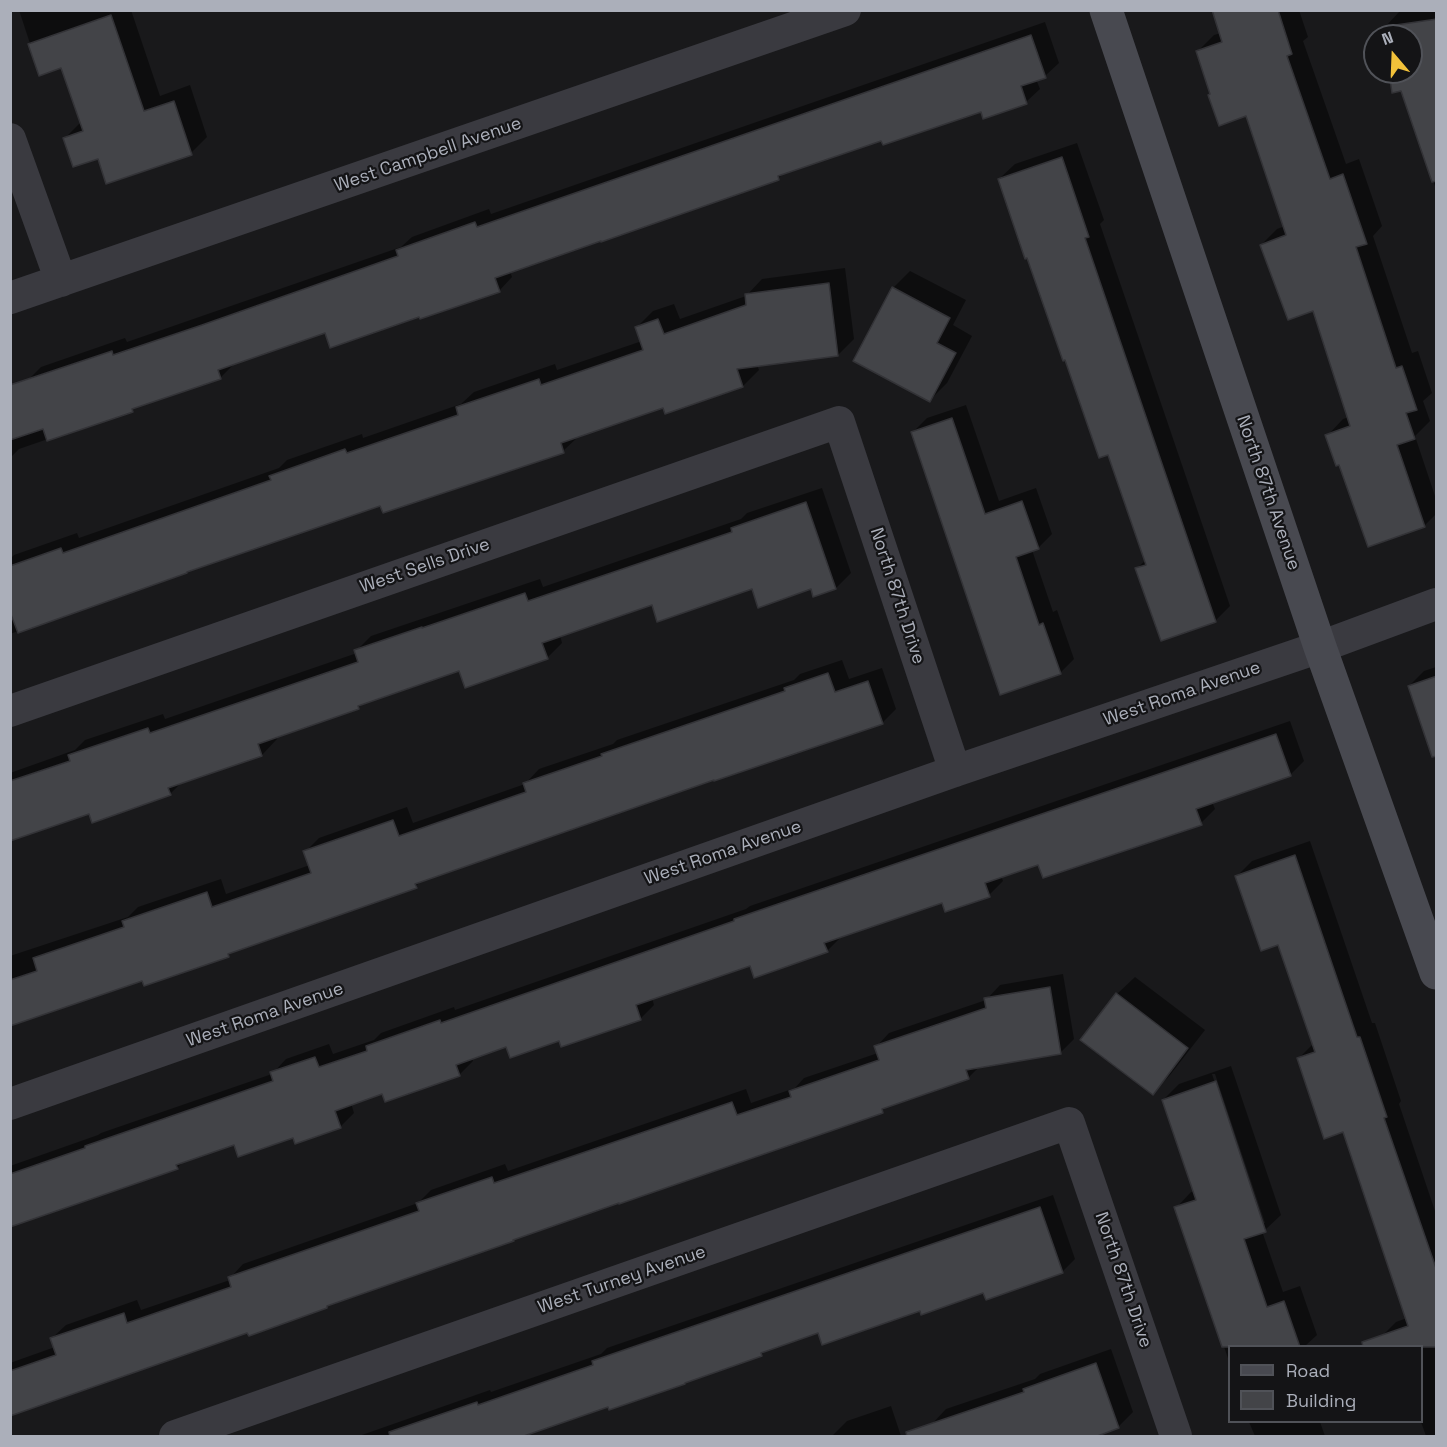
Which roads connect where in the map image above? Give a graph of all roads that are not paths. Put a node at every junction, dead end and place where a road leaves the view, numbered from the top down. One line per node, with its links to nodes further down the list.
1 (845, 10): 4 (street, West Campbell Avenue)
2 (1106, 10): 8 (street, North 87th Avenue)
3 (10, 139): 4 (street)
4 (61, 281): 5 (street, West Campbell Avenue)
5 (10, 298)
6 (839, 422): 9 (street, West Sells Drive); 10 (street, North 87th Drive)
7 (1437, 604): 8 (street, West Roma Avenue)
8 (1320, 647): 10 (street, West Roma Avenue); 11 (street, North 87th Avenue)
9 (10, 711)
10 (955, 771): 12 (street, West Roma Avenue)
11 (1437, 973)
12 (10, 1104)
13 (1069, 1123): 14 (street, West Turney Avenue); 15 (street, North 87th Drive)
14 (175, 1437)
15 (1176, 1437)

